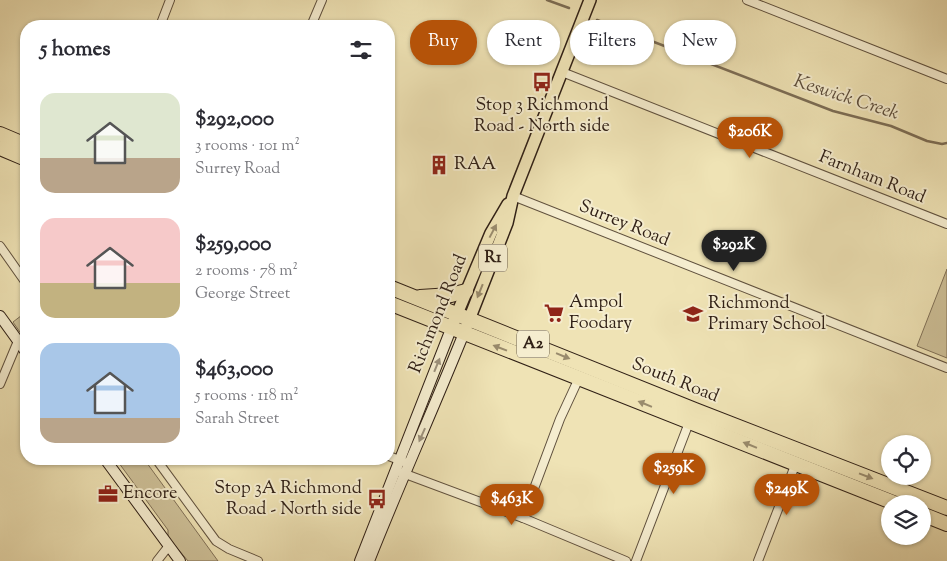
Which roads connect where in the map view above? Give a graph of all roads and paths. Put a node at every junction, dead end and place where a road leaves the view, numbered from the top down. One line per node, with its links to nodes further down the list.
1 (170, 0): 5 (street)
2 (322, 0): 6 (street)
3 (590, 0): 7 (main road, Richmond Road / R1)
4 (747, 0): 8 (street)
5 (162, 20)
6 (314, 20)
7 (562, 72): 13 (main road, Richmond Road / R1); 14 (street, Farnham Road)
8 (947, 79)
9 (0, 134): 10 (highway)
10 (20, 142)
11 (0, 148): 12 (highway)
12 (20, 156)
13 (513, 196): 18 (main road, Richmond Road / R1, one-way to 13); 22 (main road, Richmond Road / R1, one-way to 22); 26 (street, Surrey Road)
14 (947, 224)
15 (0, 246): 16 (street)
16 (20, 274)
17 (395, 289): 19 (highway, South Road / A2)
18 (466, 291): 19 (highway); 22 (main road, Richmond Road / R1)
19 (415, 297): 22 (highway, South Road / A2)
20 (395, 305): 23 (highway, South Road / A2)
21 (0, 316): 24 (main road)
22 (463, 316): 23 (main road, Richmond Road / R1); 29 (highway, South Road / A2, one-way to 29)
23 (458, 331): 27 (highway, South Road / A2, one-way to 23); 34 (main road, Richmond Road)
24 (18, 341): 25 (main road); 28 (street)
25 (20, 344)
26 (947, 368)
27 (579, 378): 29 (highway, South Road / A2, one-way to 27); 37 (street)
28 (0, 384)
29 (692, 416): 30 (highway, South Road / A2); 47 (street)
30 (798, 457): 35 (highway, South Road / A2); 36 (highway, South Road / A2, one-way to 36); 48 (street)
31 (395, 461): 34 (street)
32 (108, 465): 40 (main road)
33 (161, 465): 43 (street)
34 (402, 467): 37 (street); 44 (main road, Richmond Road); 45 (main road, Richmond Road)
35 (881, 496)
36 (947, 508)
37 (523, 518): 46 (street)
38 (931, 518): 39 (highway)
39 (947, 524)
40 (168, 547): 41 (street); 42 (main road)
41 (156, 561)
42 (180, 561)
43 (258, 561)
44 (360, 561)
45 (369, 561)
46 (626, 561)
47 (636, 561)
48 (758, 561)

